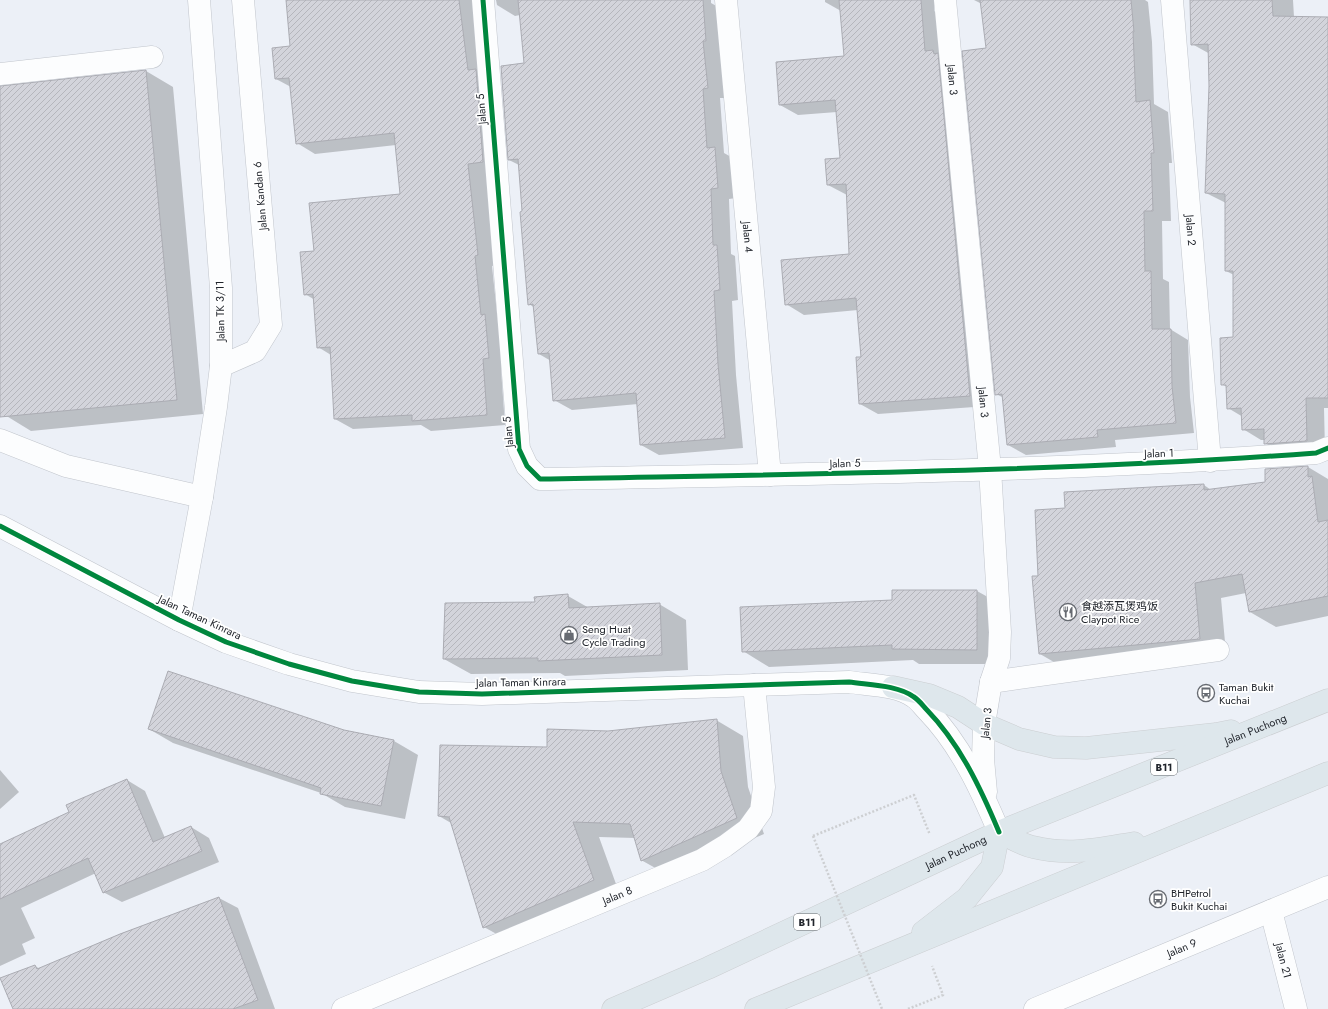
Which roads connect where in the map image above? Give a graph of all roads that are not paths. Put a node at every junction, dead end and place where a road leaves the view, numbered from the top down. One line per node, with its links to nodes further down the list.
1 (199, 0): 9 (street, Jalan TK 3/11)
2 (243, 0): 9 (street, Jalan Kandan 6)
3 (482, 0): 14 (street, Jalan 5)
4 (726, 0): 14 (street, Jalan 4)
5 (945, 0): 13 (street, Jalan 3)
6 (1172, 0): 12 (street, Jalan 2)
7 (152, 57): 8 (street)
8 (0, 74)
9 (221, 366): 15 (street, Jalan TK 3/11)
10 (0, 440): 15 (street)
11 (1328, 448): 12 (street, Jalan 1)
12 (1210, 461): 13 (street, Jalan 1)
13 (990, 469): 14 (street, Jalan 5); 19 (street, Jalan 3)
14 (770, 475)
15 (202, 497): 17 (street, Jalan TK 3/11)
16 (0, 526): 17 (street, Jalan Taman Kinrara)
17 (179, 620): 20 (street, Jalan Taman Kinrara)
18 (1218, 650): 19 (street)
19 (991, 682): 24 (street, Jalan 3)
20 (754, 685): 21 (street, Jalan Taman Kinrara); 32 (street, Jalan 8)
21 (893, 688): 24 (main road); 26 (street, Jalan Taman Kinrara)
22 (1328, 700): 23 (main road, Jalan Puchong / B11)
23 (1278, 721): 24 (main road); 27 (main road, Jalan Puchong / B11)
24 (984, 724): 26 (street, Jalan 3)
25 (1328, 773): 28 (main road)
26 (986, 803): 27 (street, Jalan Taman Kinrara)
27 (999, 832): 28 (main road); 31 (main road); 33 (main road, Jalan Puchong / B11)
28 (1170, 837): 31 (main road)
29 (1328, 887): 30 (street, Jalan 9)
30 (1271, 911): 35 (street, Jalan 9); 36 (street, Jalan 21)
31 (902, 948): 34 (main road)
32 (343, 1009)
33 (613, 1009)
34 (756, 1009)
35 (1035, 1009)
36 (1296, 1009)

